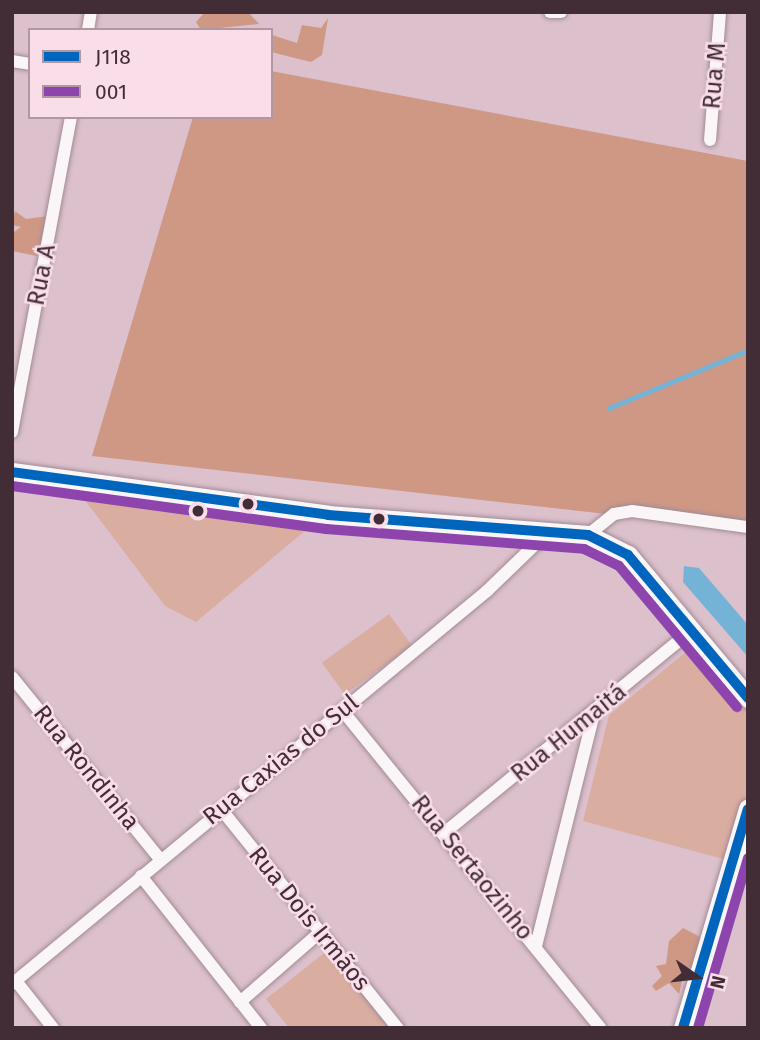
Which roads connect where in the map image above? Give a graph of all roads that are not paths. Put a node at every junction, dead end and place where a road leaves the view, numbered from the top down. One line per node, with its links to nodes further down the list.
1 (550, 12): 2 (street)
2 (561, 12)
3 (720, 12): 5 (street, Rua M)
4 (71, 119): 6 (street, Rua A)
5 (710, 140)
6 (12, 432)
7 (12, 472): 9 (main road)
8 (748, 527): 10 (street)
9 (547, 533): 10 (main road); 14 (street, Rua Caxias do Sul)
10 (588, 535): 11 (main road)
11 (692, 630): 13 (main road); 15 (street, Rua Humaitá)
12 (12, 677): 20 (street, Rua Rondinha)
13 (748, 698)
14 (342, 710): 17 (street, Rua Caxias do Sul); 18 (street, Rua Sertaozinho)
15 (593, 717): 18 (street, Rua Humaitá); 23 (street)
16 (748, 808): 19 (main road)
17 (221, 809): 20 (street, Rua Caxias do Sul); 22 (street, Rua Dois Irmãos)
18 (444, 833): 23 (street, Rua Sertaozinho)
19 (741, 855): 30 (main road)
20 (160, 859): 21 (street, Rua Caxias do Sul)
21 (141, 876): 24 (street, Rua Caxias do Sul); 25 (street)
22 (319, 933): 25 (street); 28 (street, Rua Dois Irmãos)
23 (536, 946): 29 (street, Rua Sertaozinho)
24 (14, 982): 26 (street)
25 (240, 1002): 27 (street)
26 (53, 1028)
27 (261, 1028)
28 (398, 1028)
29 (600, 1028)
30 (683, 1028)

